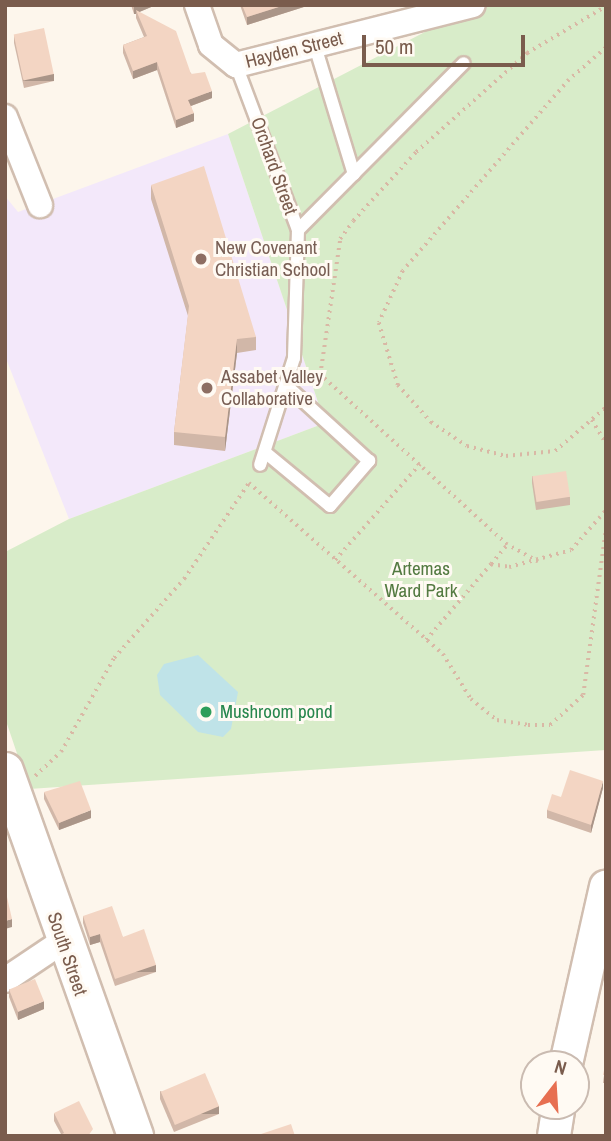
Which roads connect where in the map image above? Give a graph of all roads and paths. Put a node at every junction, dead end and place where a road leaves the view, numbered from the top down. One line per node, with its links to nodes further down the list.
1 (197, 5): 7 (street, Orchard Street)
2 (473, 5): 4 (street, Hayden Street)
3 (606, 6): 17 (path)
4 (315, 46): 7 (street, Hayden Street); 9 (lane)
5 (606, 48): 14 (path)
6 (464, 63): 9 (lane)
7 (236, 65): 11 (lane, Orchard Street)
8 (5, 117): 10 (street)
9 (354, 174): 11 (lane)
10 (40, 205)
11 (298, 230): 12 (lane, Orchard Street)
12 (288, 387): 16 (lane, Orchard Street); 16 (lane)
13 (606, 407): 14 (path)
14 (592, 420): 15 (path)
15 (606, 443)
16 (263, 459): 18 (path)
17 (420, 464): 21 (path); 22 (path)
18 (249, 483): 22 (path); 26 (path)
19 (606, 510): 23 (path)
20 (606, 526): 25 (path)
21 (507, 545): 23 (path); 24 (path)
22 (335, 560): 25 (path)
23 (538, 562): 24 (path)
24 (491, 564): 25 (path)
25 (426, 640)
26 (8, 777): 28 (main road, South Street)
27 (606, 886): 30 (street)
28 (63, 941): 29 (street); 31 (main road, South Street)
29 (5, 979)
30 (569, 1050)
31 (135, 1136)

